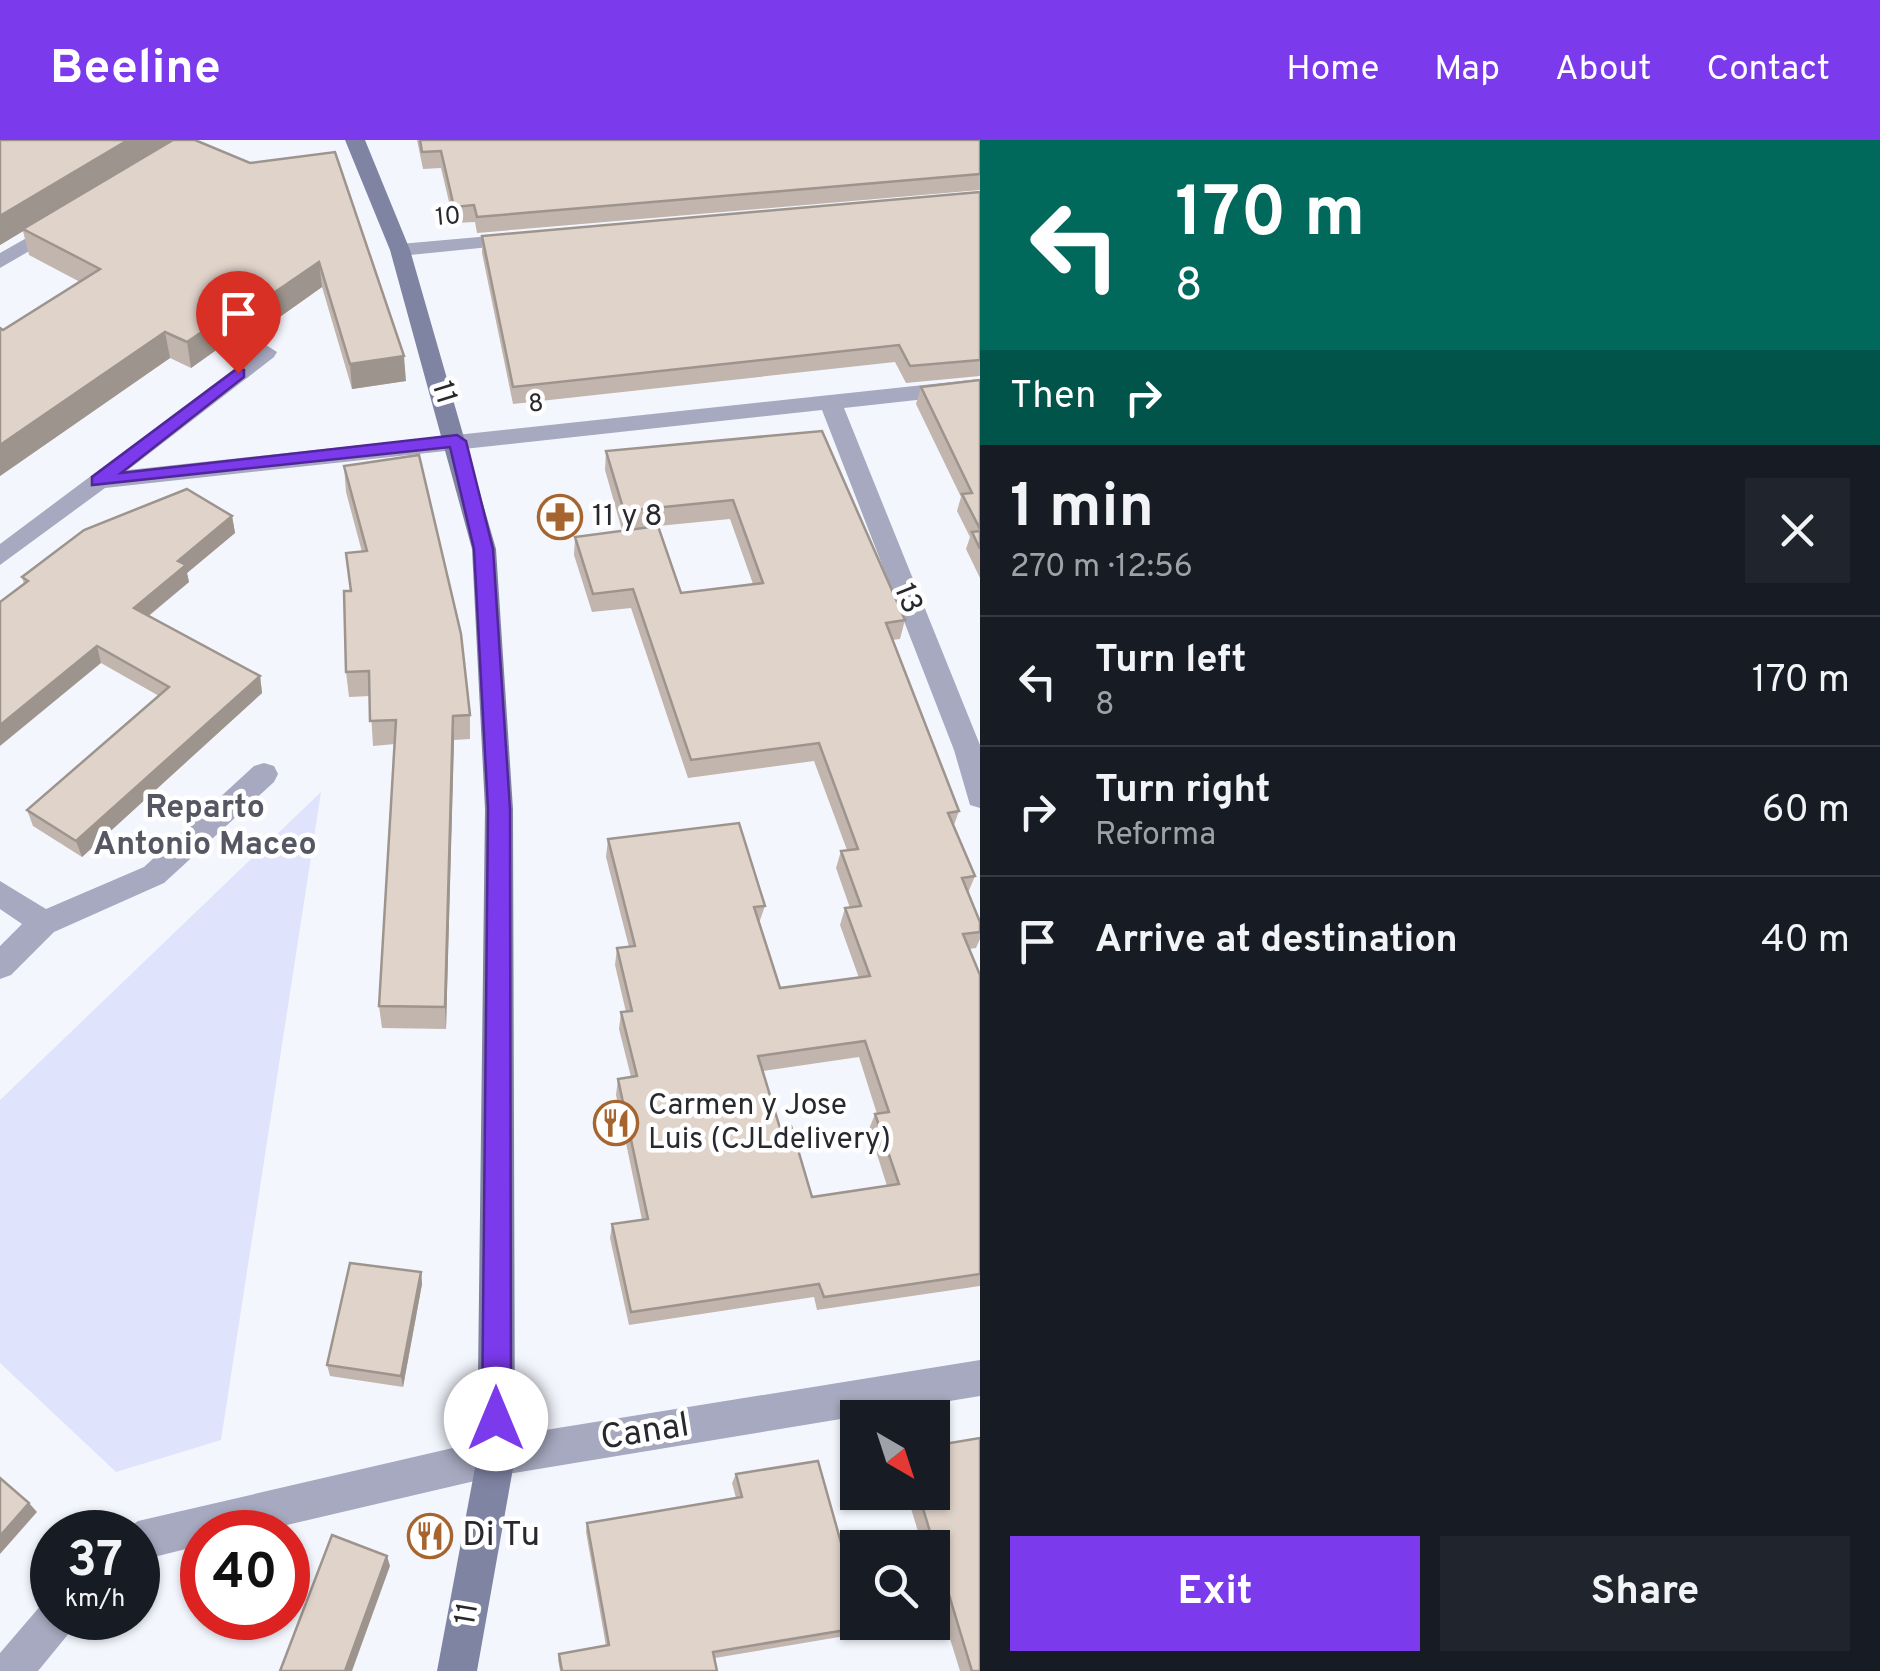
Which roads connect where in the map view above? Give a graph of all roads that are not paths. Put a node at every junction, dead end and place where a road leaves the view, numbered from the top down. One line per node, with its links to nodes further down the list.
1 (355, 140): 4 (street, 11)
2 (84, 211): 5 (street)
3 (554, 236): 4 (street, 10)
4 (400, 250): 9 (street, 11)
5 (0, 262)
6 (266, 352): 10 (street)
7 (980, 386): 8 (street, 8)
8 (830, 402): 9 (street, 8); 13 (street, 13)
9 (457, 441): 10 (street, 8); 18 (street, 11)
10 (98, 481): 11 (street)
11 (0, 557)
12 (264, 774): 15 (street)
13 (980, 796)
14 (0, 893): 15 (street)
15 (43, 923): 16 (street)
16 (0, 966)
17 (980, 1378): 18 (street, Canal)
18 (496, 1457): 19 (street, Canal); 22 (street, 11)
19 (160, 1536)
20 (37, 1640): 21 (street)
21 (11, 1671)
22 (458, 1671)

